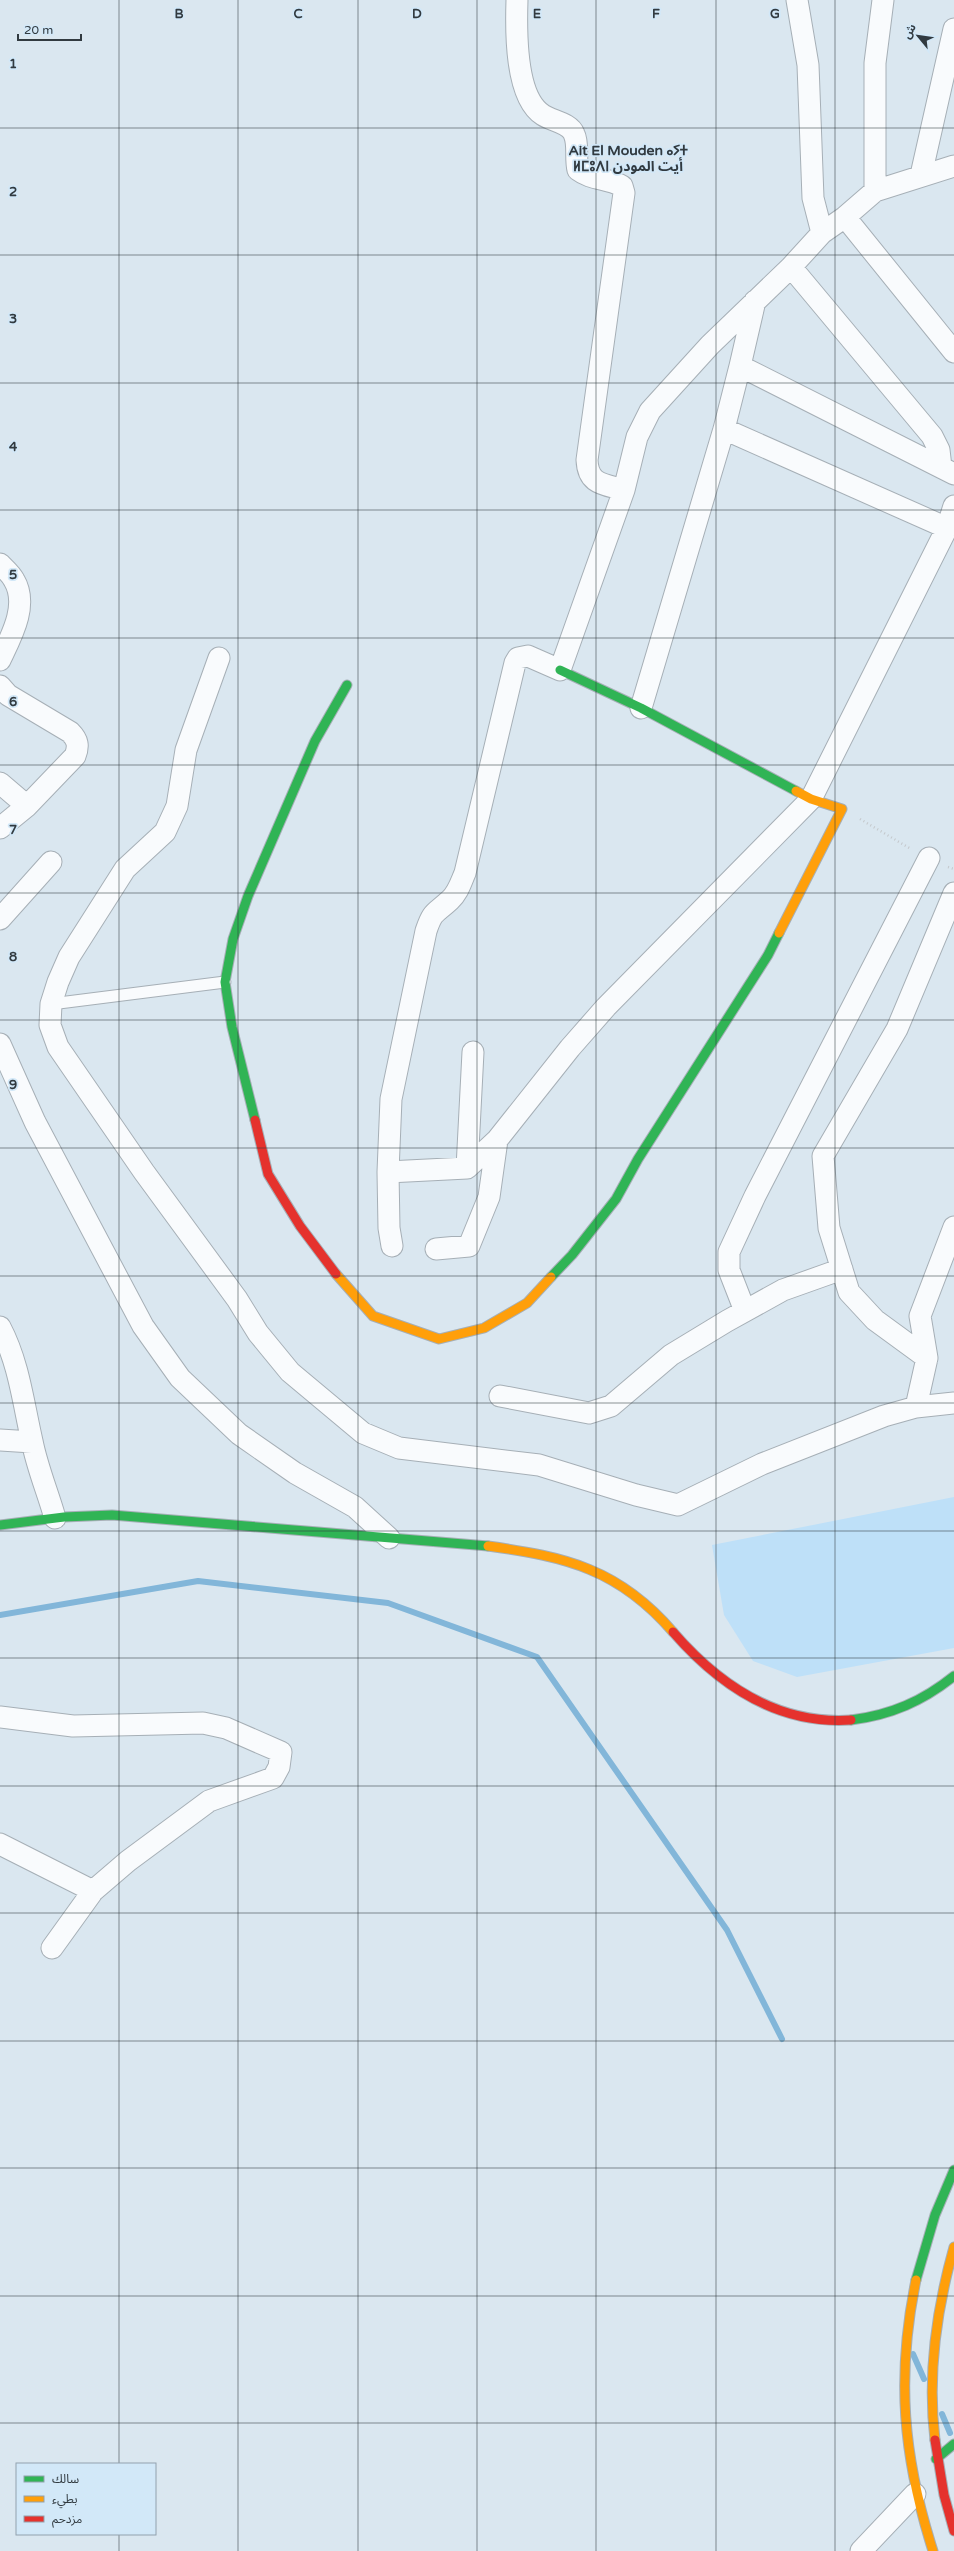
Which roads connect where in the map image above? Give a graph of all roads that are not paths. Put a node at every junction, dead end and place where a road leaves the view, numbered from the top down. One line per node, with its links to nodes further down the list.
1 (517, 0): 16 (street)
2 (797, 0): 9 (street)
3 (883, 0): 7 (street)
4 (954, 30): 6 (street)
5 (954, 166): 6 (street)
6 (921, 175): 7 (street)
7 (875, 191): 8 (street)
8 (845, 217): 9 (street); 12 (street)
9 (822, 233): 10 (street)
10 (790, 267): 11 (street); 15 (street)
11 (755, 301): 13 (street); 16 (street)
12 (954, 352)
13 (740, 366): 14 (street); 15 (street)
14 (724, 429): 18 (street); 25 (street)
15 (948, 470)
16 (624, 490): 22 (street)
17 (954, 506): 18 (street)
18 (947, 528): 27 (street)
19 (0, 564): 21 (street)
20 (219, 658): 35 (street)
21 (0, 660)
22 (560, 670): 25 (street); 40 (street)
23 (347, 685): 34 (street)
24 (0, 686): 28 (street)
25 (641, 708): 27 (street)
26 (0, 783): 28 (street)
27 (811, 799): 34 (street); 38 (street)
28 (27, 806): 29 (street)
29 (0, 828)
30 (929, 858): 45 (street)
31 (51, 862): 33 (street)
32 (954, 893): 44 (street)
33 (0, 919)
34 (225, 982): 35 (lane)
35 (51, 1004): 50 (street)
36 (0, 1044): 55 (street)
37 (473, 1052): 39 (street)
38 (497, 1140): 39 (street); 43 (street)
39 (467, 1168): 40 (street)
40 (388, 1172): 42 (street)
41 (954, 1227): 47 (street)
42 (392, 1246)
43 (436, 1249)
44 (842, 1269): 45 (street); 47 (street)
45 (745, 1311): 48 (street)
46 (0, 1326): 52 (street)
47 (928, 1358): 50 (street)
48 (500, 1396)
49 (954, 1403): 50 (street)
50 (916, 1407)
51 (0, 1440): 52 (street)
52 (32, 1442): 53 (street)
53 (55, 1518): 54 (street); 55 (street)
54 (0, 1525)
55 (390, 1538): 56 (street)
56 (954, 1676)
57 (0, 1717): 59 (street)
58 (0, 1844): 59 (street)
59 (93, 1891): 60 (street)
60 (52, 1948)
61 (954, 2170): 65 (street)
62 (954, 2247): 64 (street)
63 (954, 2444): 64 (street)
64 (936, 2459): 66 (street)
65 (915, 2494): 67 (street); 68 (street)
66 (954, 2531)
67 (861, 2551)
68 (933, 2551)

